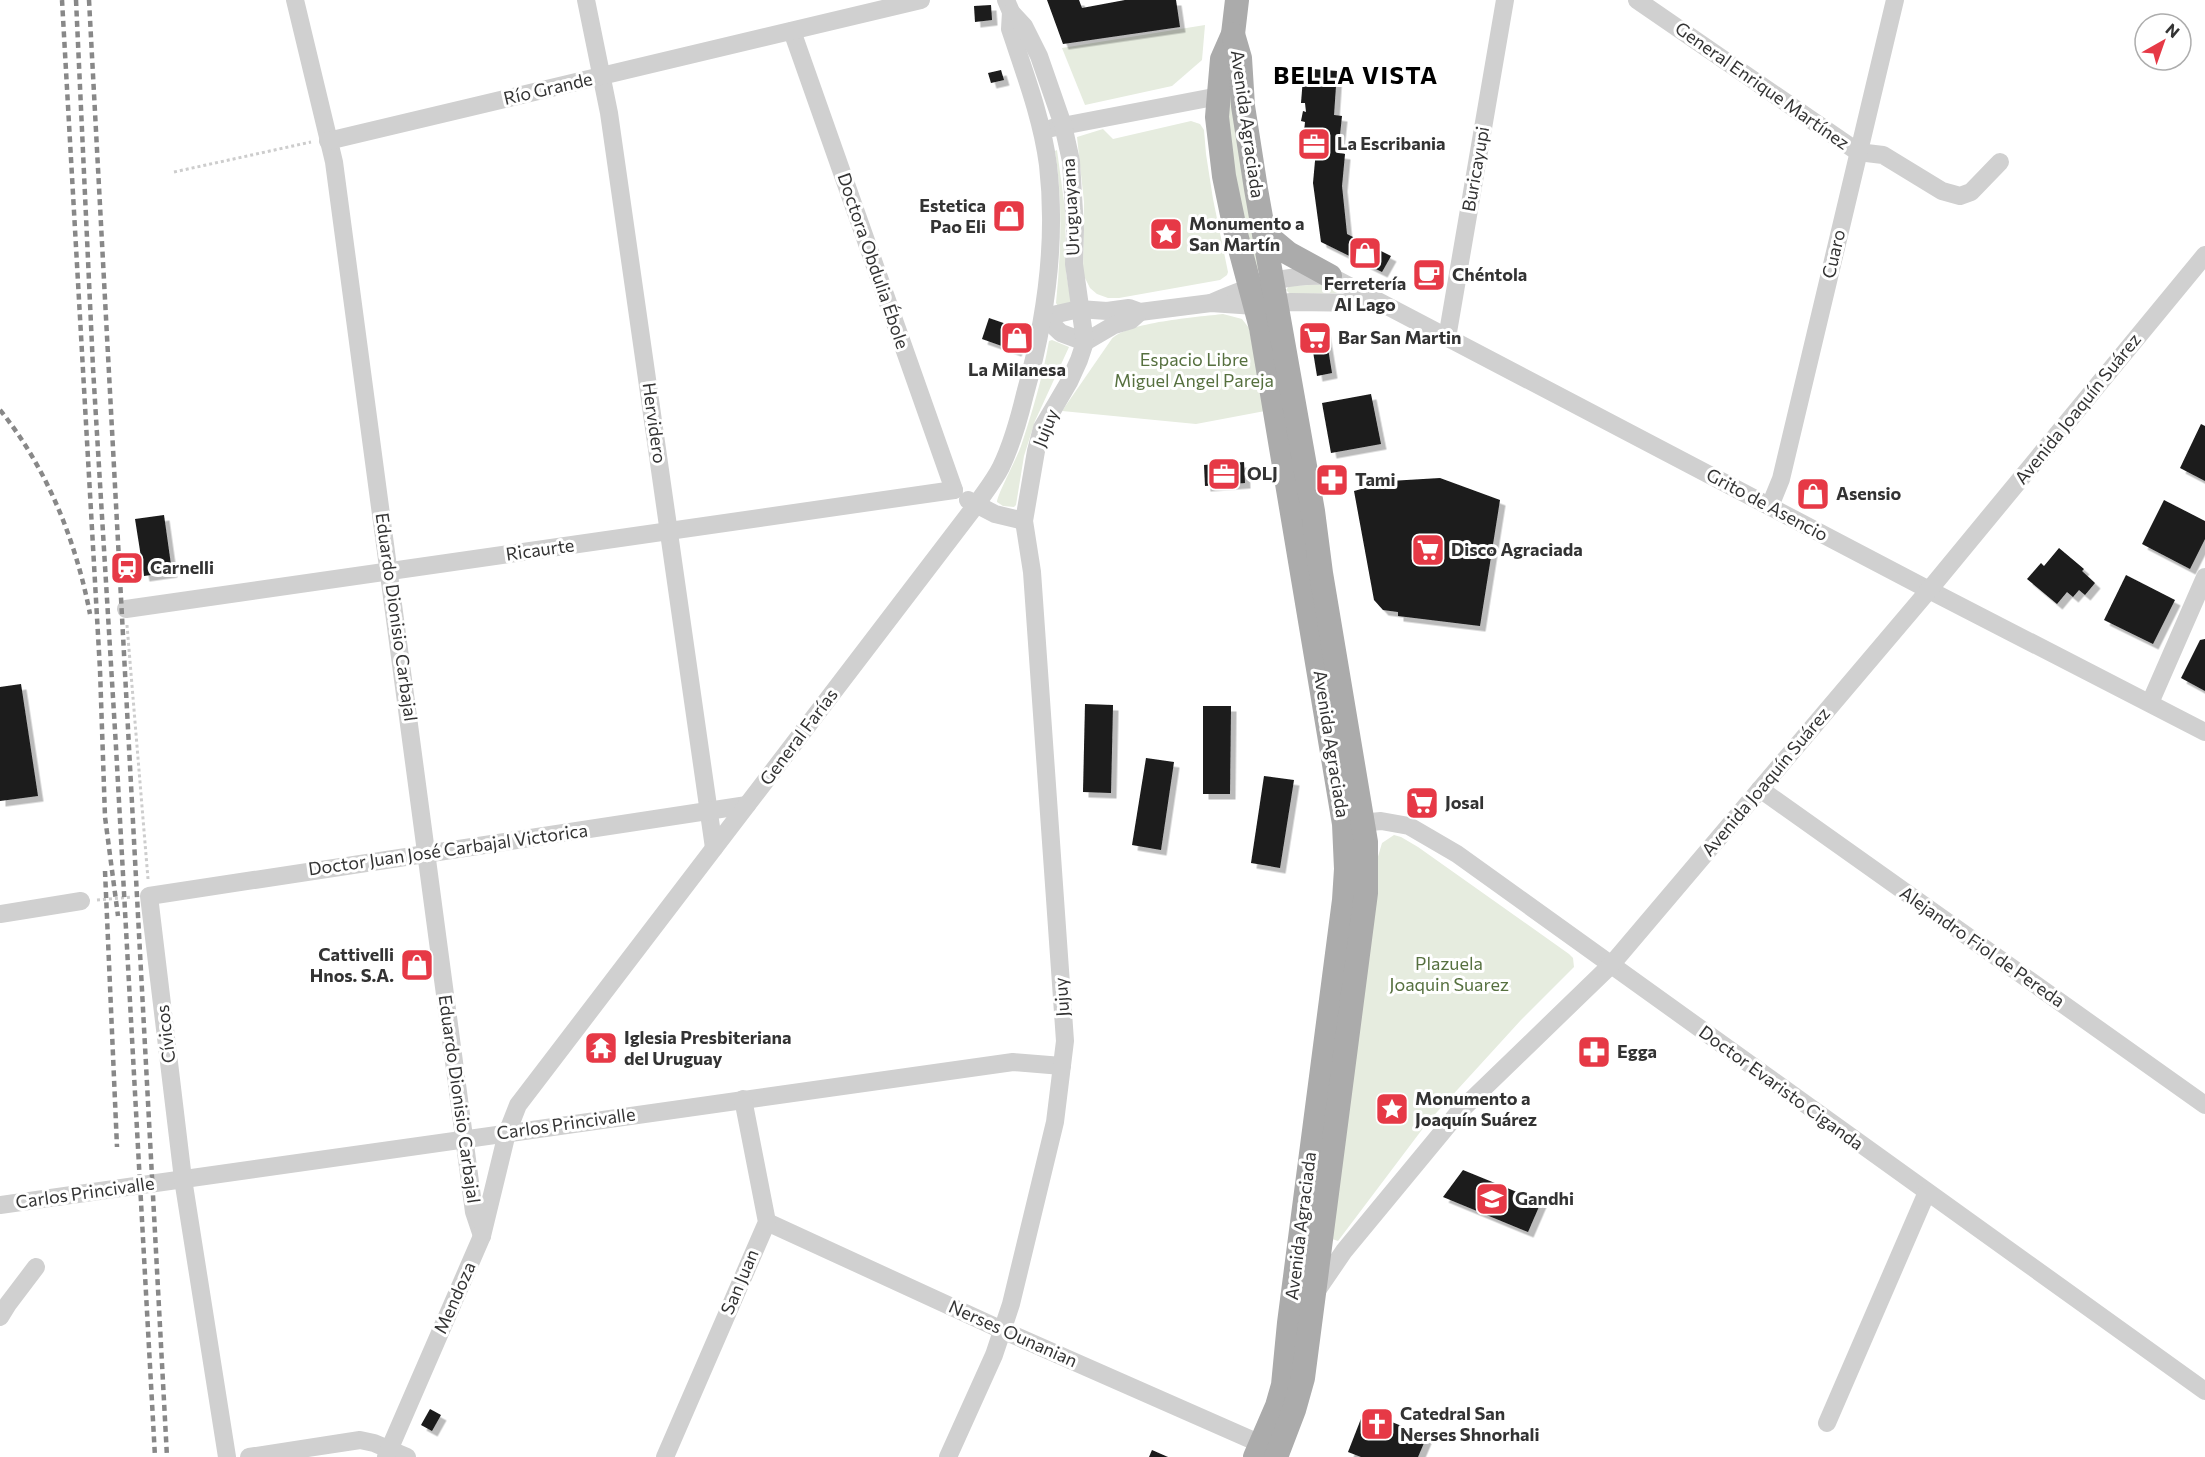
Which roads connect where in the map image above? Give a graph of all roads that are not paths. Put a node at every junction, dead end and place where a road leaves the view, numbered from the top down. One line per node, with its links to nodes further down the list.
1 (296, 0): 15 (street, Eduardo Dionisio Carbajal)
2 (586, 0): 11 (street, Hervidero)
3 (921, 0): 9 (street, Río Grande)
4 (1237, 0): 10 (main road, Avenida Agraciada)
5 (1505, 0): 26 (street, Buricayupi)
6 (1637, 0): 16 (street, General Enrique Martínez)
7 (1895, 0): 16 (street, Cuaro)
8 (1008, 6): 13 (street, Uruguayana); 14 (street, Uruguayana)
9 (792, 31): 11 (street, Río Grande); 28 (street, Doctora Obdulia Ébole)
10 (1233, 34): 12 (main road, Avenida Agraciada); 18 (main road, Avenida Agraciada)
11 (603, 76): 15 (street, Río Grande); 32 (street, Hervidero)
12 (1219, 96): 13 (street); 21 (main road, Avenida Agraciada)
13 (1063, 125): 14 (street); 23 (street, Uruguayana)
14 (1041, 130): 25 (street, Uruguayana)
15 (328, 141): 33 (street, Eduardo Dionisio Carbajal)
16 (1858, 152): 17 (street); 30 (street, Cuaro)
17 (2000, 162)
18 (1264, 234): 20 (main road); 21 (main road, Avenida Agraciada)
19 (2205, 255): 35 (street, Avenida Joaquín Suárez)
20 (1330, 276): 21 (street); 22 (street, Grito de Asencio)
21 (1263, 294): 22 (street); 24 (street); 42 (main road, Avenida Agraciada)
22 (1378, 303): 26 (street, Grito de Asencio)
23 (1079, 309): 24 (street); 25 (street); 27 (street, Uruguayana)
24 (1140, 312): 27 (street)
25 (1044, 317): 27 (street); 29 (street, General Farías)
26 (1447, 338): 30 (street, Grito de Asencio)
27 (1085, 342): 31 (street, Jujuy)
28 (954, 490): 29 (street); 32 (street, Ricaurte)
29 (976, 505): 31 (street); 40 (street, General Farías)
30 (1770, 506): 35 (street, Grito de Asencio)
31 (1024, 521): 49 (street, Jujuy)
32 (670, 532): 33 (street, Ricaurte); 41 (street, Hervidero)
33 (390, 572): 36 (street, Ricaurte); 44 (street, Eduardo Dionisio Carbajal)
34 (2205, 577): 37 (street)
35 (1929, 590): 37 (street, Grito de Asencio); 39 (street, Avenida Joaquín Suárez)
36 (126, 609)
37 (2150, 703): 38 (street, Grito de Asencio)
38 (2205, 732)
39 (1760, 789): 48 (street, Avenida Joaquín Suárez); 51 (street, Alejandro Fiol de Pereda)
40 (747, 805): 41 (street, Doctor Juan José Carbajal Victorica); 43 (street, General Farías)
41 (709, 811): 43 (street, Hervidero); 44 (street, Doctor Juan José Carbajal Victorica)
42 (1353, 824): 48 (street, Doctor Evaristo Ciganda); 60 (main road, Avenida Agraciada); 65 (main road, Avenida Agraciada)
43 (714, 848): 52 (street, General Farías)
44 (427, 853): 45 (street, Doctor Juan José Carbajal Victorica); 53 (street, Eduardo Dionisio Carbajal)
45 (149, 896): 54 (street, Cívicos)
46 (81, 901): 47 (street)
47 (0, 914)
48 (1611, 965): 55 (street, Doctor Evaristo Ciganda); 60 (street, Avenida Joaquín Suárez)
49 (1062, 1066): 50 (street, Carlos Princivalle); 62 (street, Jujuy)
50 (743, 1099): 52 (street, Carlos Princivalle); 57 (street)
51 (2205, 1105)
52 (507, 1133): 53 (street, Carlos Princivalle); 58 (street, Mendoza)
53 (465, 1139): 54 (street, Carlos Princivalle); 58 (street, Eduardo Dionisio Carbajal)
54 (183, 1179): 56 (street, Carlos Princivalle); 67 (street, Cívicos)
55 (1927, 1192): 63 (street, Doctor Evaristo Ciganda); 64 (street)
56 (0, 1205)
57 (766, 1221): 62 (street, Nerses Ounanian); 70 (street, San Juan)
58 (482, 1236): 66 (street, Mendoza)
59 (36, 1267): 61 (street)
60 (1313, 1296): 65 (main road, Avenida Agraciada)
61 (0, 1317)
62 (1002, 1330): 65 (street, Nerses Ounanian); 71 (street, Jujuy)
63 (2205, 1391)
64 (1827, 1423)
65 (1264, 1452)
66 (387, 1453): 68 (street); 69 (street)
67 (227, 1457)
68 (249, 1457)
69 (407, 1457)
70 (665, 1457)
71 (948, 1457)

